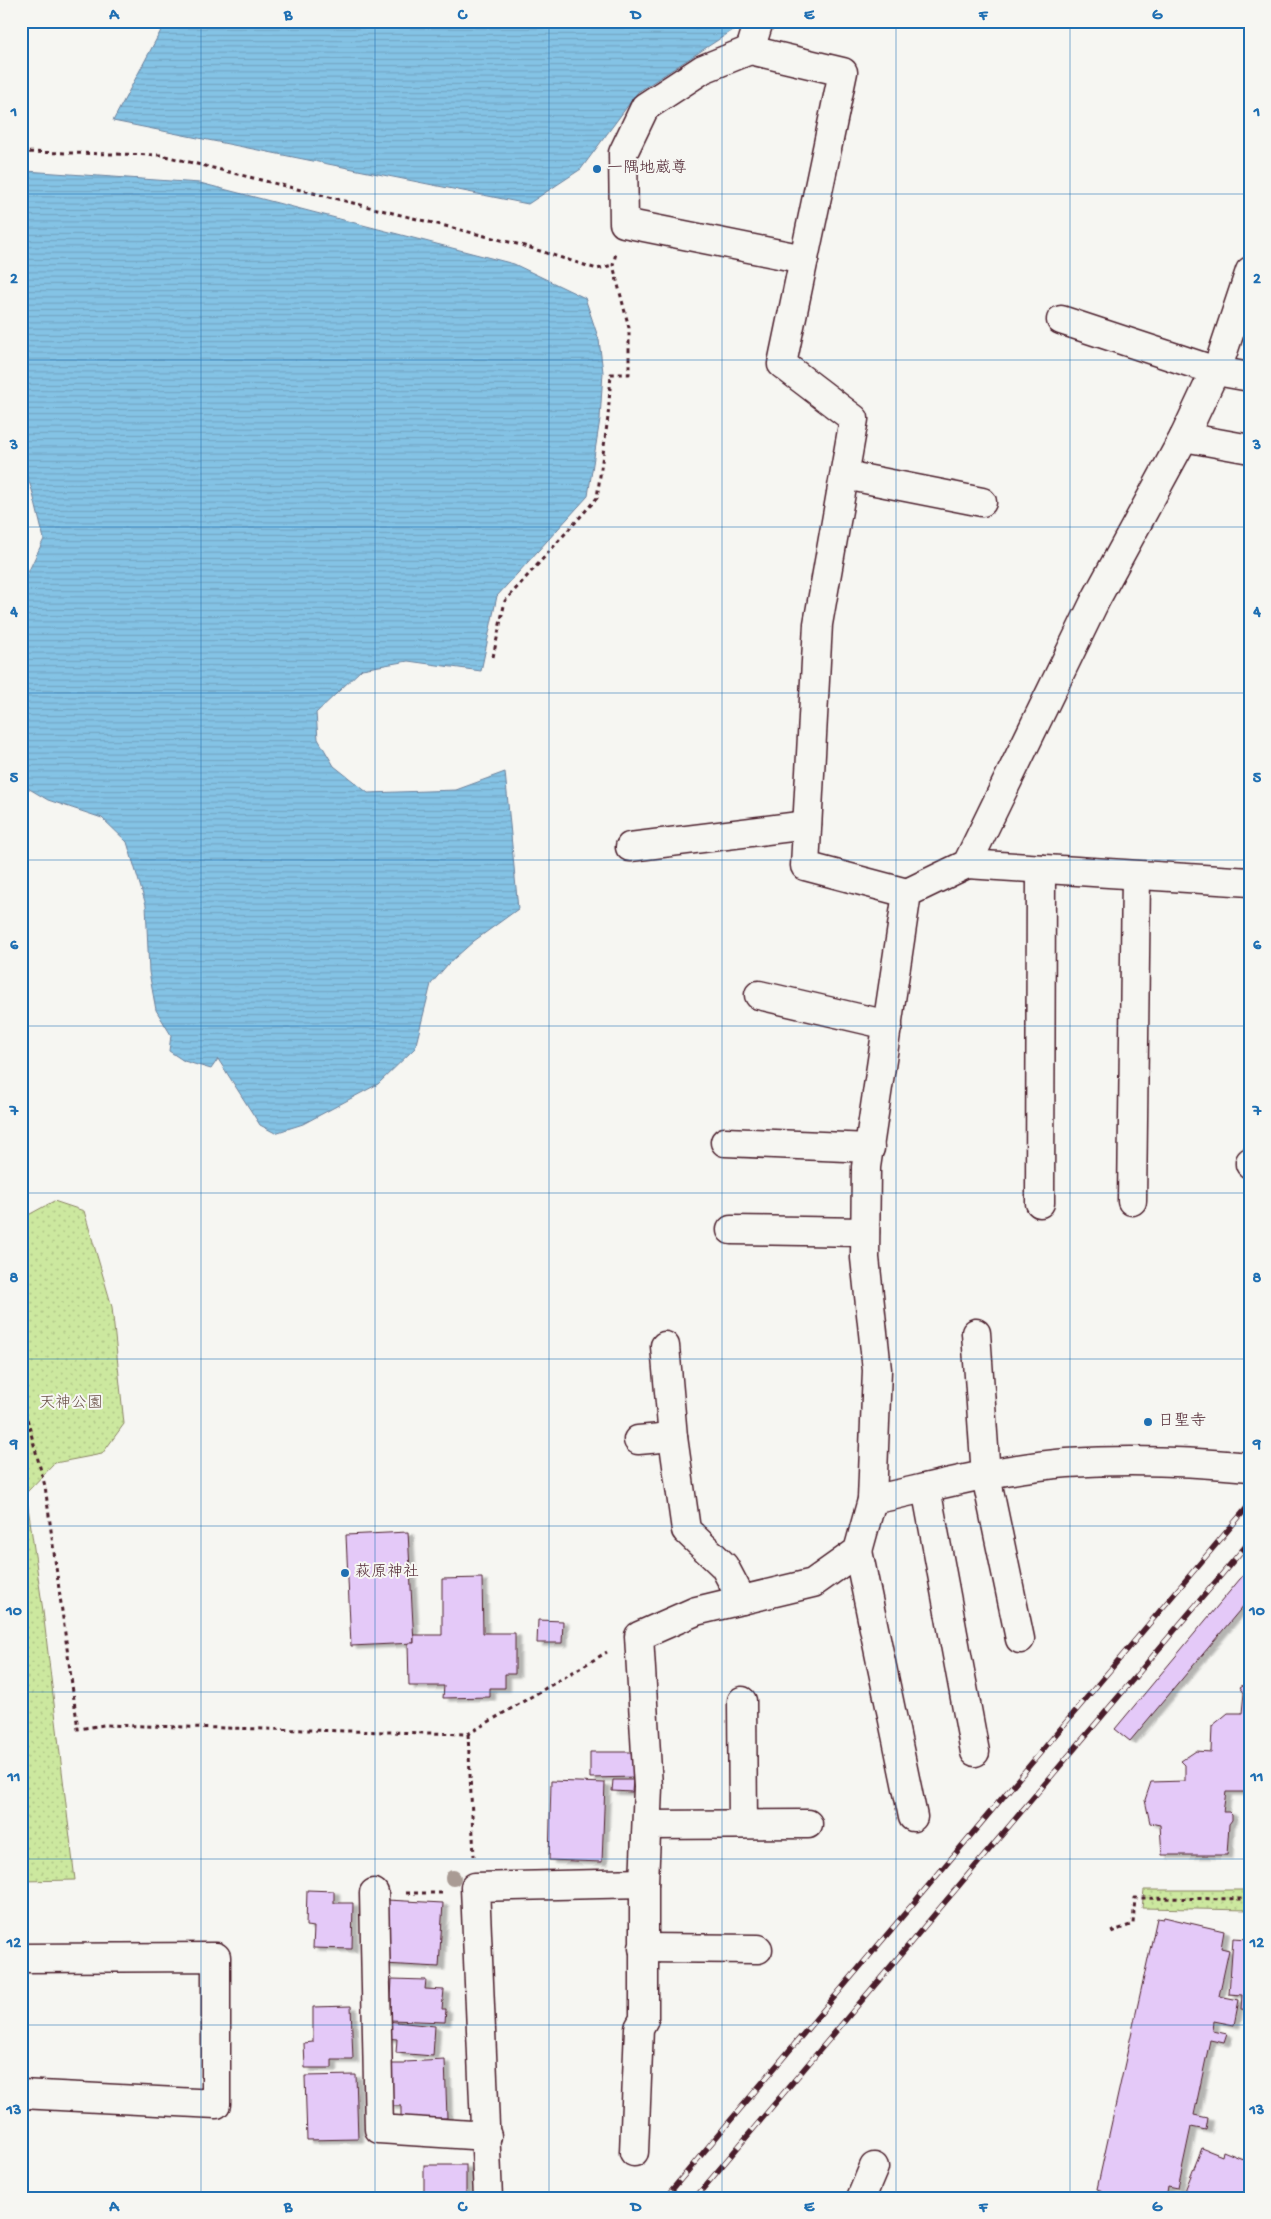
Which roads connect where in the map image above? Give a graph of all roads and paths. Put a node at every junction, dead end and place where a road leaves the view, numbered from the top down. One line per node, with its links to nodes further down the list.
1 (759, 21): 2 (street)
2 (750, 50): 4 (street); 5 (street)
3 (21, 152): 6 (path)
4 (624, 223): 5 (street); 6 (path)
5 (804, 259): 13 (street)
6 (613, 265): 15 (path)
7 (1250, 271): 9 (street)
8 (1061, 320): 9 (street)
9 (1216, 371): 10 (street); 11 (street)
10 (1250, 377)
11 (1184, 437): 12 (street); 18 (street)
12 (1250, 449)
13 (845, 475): 14 (street); 16 (street)
14 (982, 502)
15 (493, 658)
16 (807, 825): 17 (street); 22 (street)
17 (630, 846)
18 (967, 864): 19 (street); 22 (street)
19 (1041, 869): 20 (street); 28 (street)
20 (1136, 876): 21 (street); 27 (street)
21 (1250, 882)
22 (908, 893): 24 (street)
23 (759, 996): 24 (street)
24 (888, 1025): 26 (street)
25 (725, 1142): 26 (street)
26 (870, 1148): 30 (street)
27 (1132, 1201)
28 (1040, 1203)
29 (731, 1230): 30 (street)
30 (866, 1232): 40 (street)
31 (976, 1333): 38 (street)
32 (665, 1346): 34 (street)
33 (21, 1396): 46 (path)
34 (673, 1437): 35 (street); 42 (street)
35 (638, 1440)
36 (1250, 1445): 37 (street)
37 (1240, 1466): 38 (street)
38 (986, 1476): 39 (street); 44 (street)
39 (926, 1488): 40 (street); 47 (street)
40 (872, 1500): 41 (street)
41 (858, 1552): 42 (street); 48 (street)
42 (742, 1600): 43 (street)
43 (639, 1636): 46 (path); 51 (street)
44 (1020, 1639)
45 (742, 1701): 49 (street)
46 (468, 1734): 53 (path)
47 (975, 1752)
48 (913, 1817)
49 (743, 1824): 50 (street); 51 (street)
50 (808, 1824)
51 (647, 1825): 52 (street)
52 (644, 1883): 53 (street); 57 (street)
53 (475, 1890): 54 (path); 61 (street)
54 (374, 1893): 61 (street)
55 (1250, 1900): 56 (path)
56 (1110, 1932)
57 (643, 1948): 58 (street); 62 (street)
58 (758, 1949)
59 (21, 1958): 60 (street)
60 (21, 2094)
61 (487, 2136): 64 (street)
62 (634, 2152)
63 (874, 2167): 65 (street)
64 (488, 2198)
65 (861, 2198)

